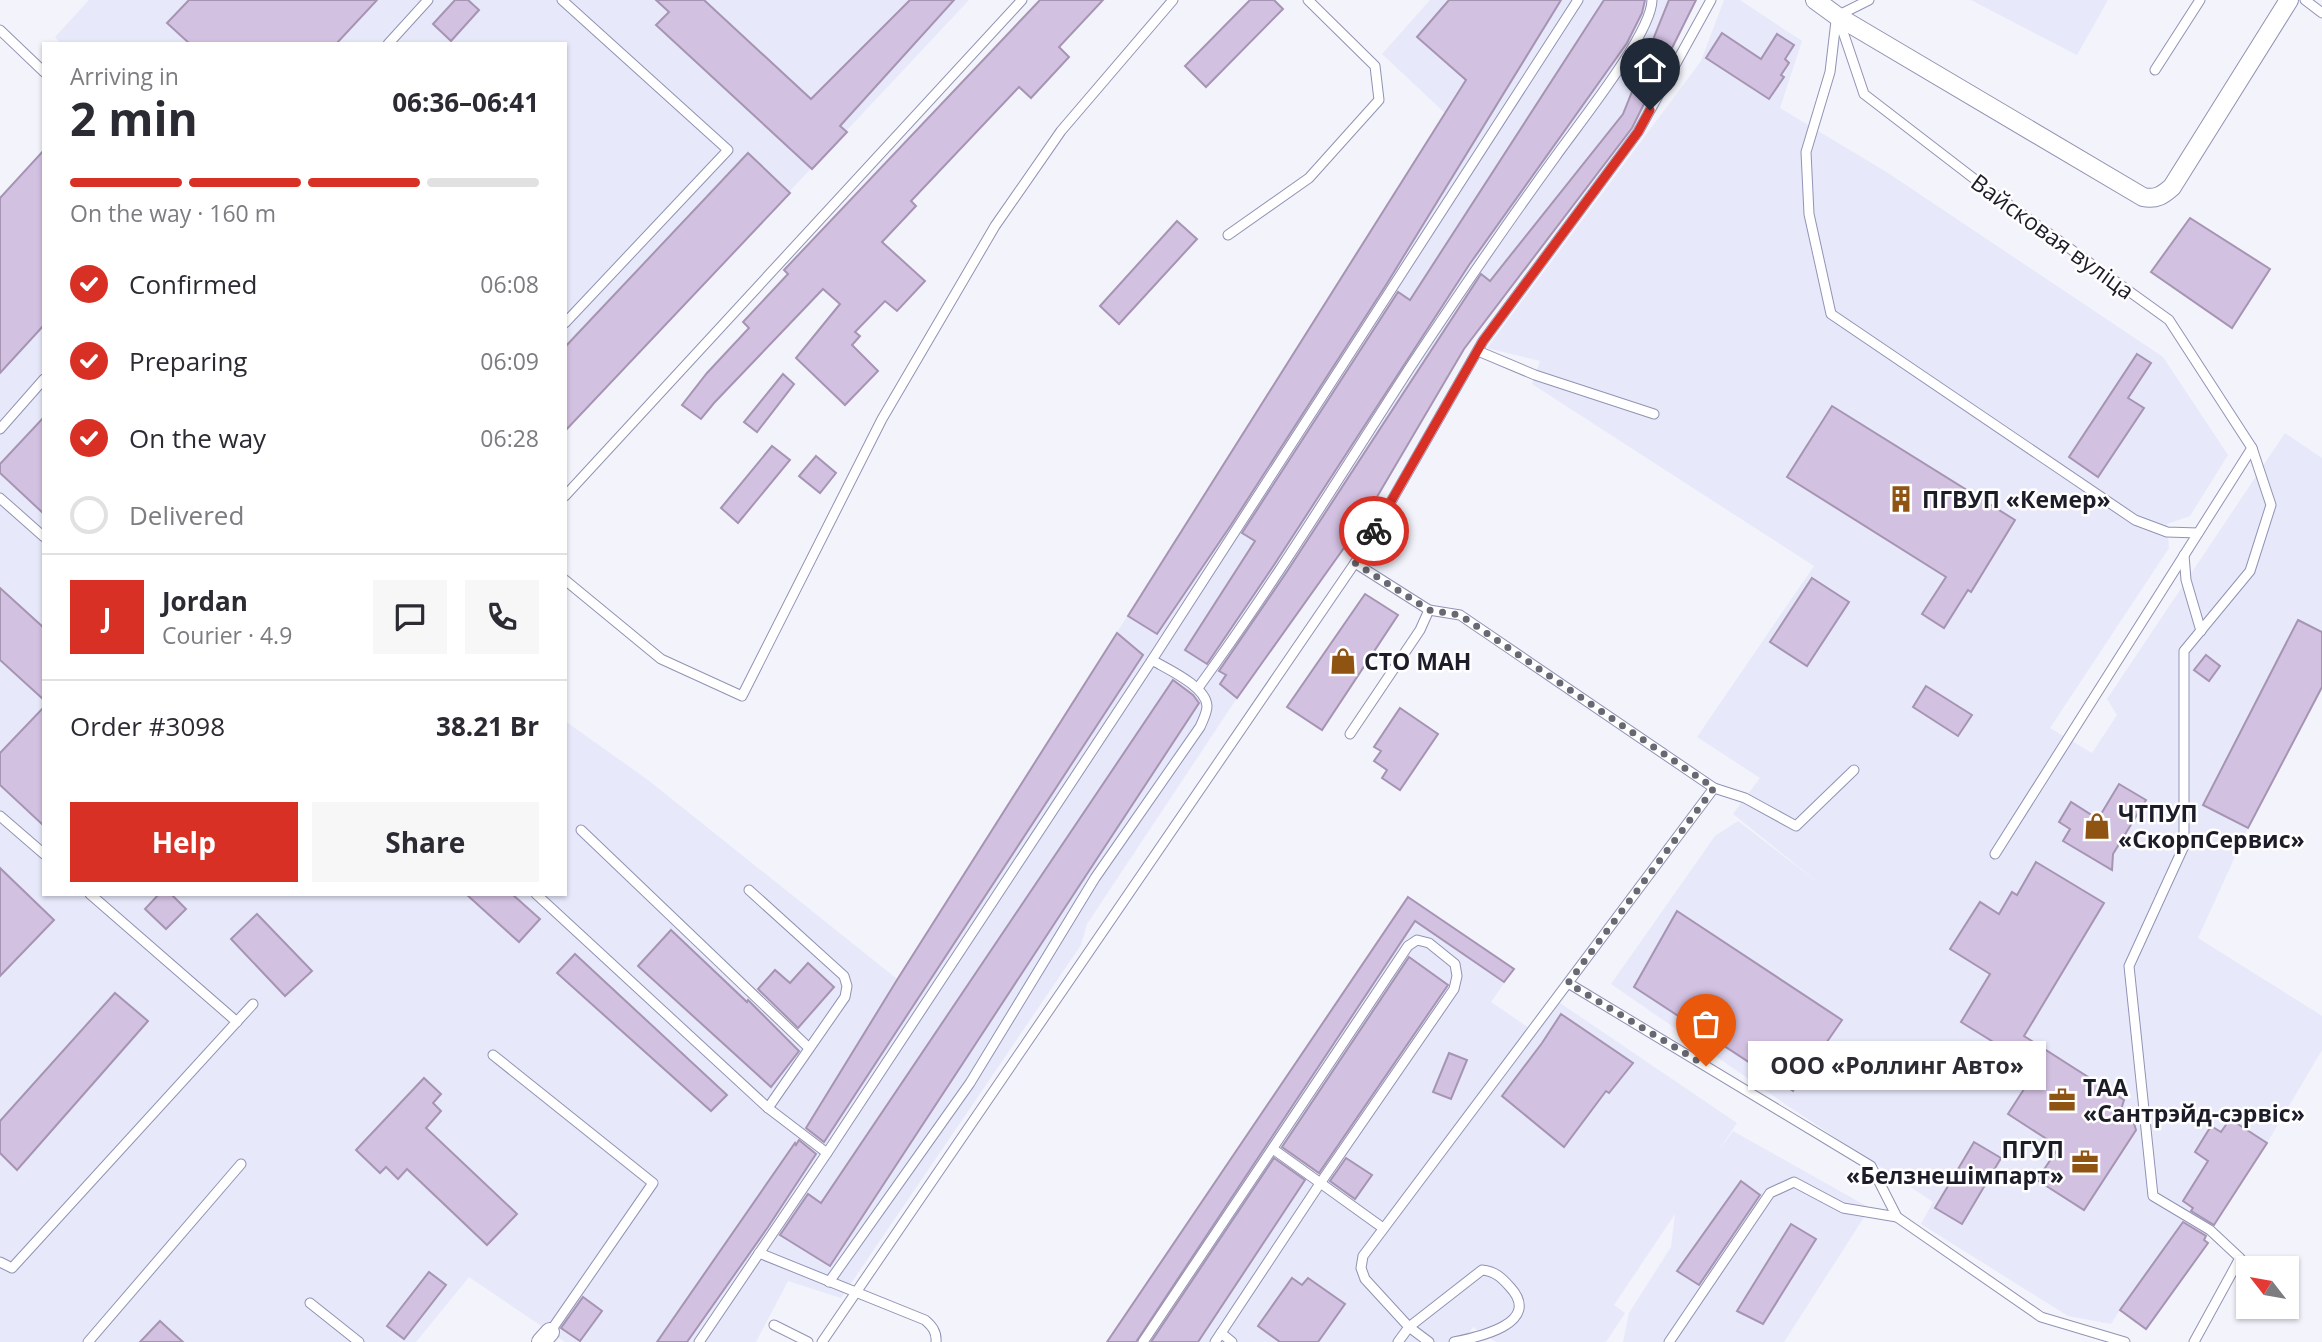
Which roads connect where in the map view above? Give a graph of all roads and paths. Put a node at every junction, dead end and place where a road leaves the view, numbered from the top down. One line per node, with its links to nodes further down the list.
1 (428, 0): 17 (lane)
2 (562, 0): 21 (lane)
3 (1022, 0): 27 (lane)
4 (1173, 0): 33 (lane)
5 (1308, 0): 20 (lane)
6 (1577, 0): 36 (lane)
7 (1652, 0): 37 (lane)
8 (1711, 0): 22 (lane)
9 (1815, 0): 15 (street)
10 (1869, 0): 15 (lane)
11 (2200, 0): 19 (lane)
12 (2289, 0): 15 (street)
13 (2305, 0): 14 (lane)
14 (2322, 13)
15 (1837, 16): 26 (lane, Вайсковая вуліца); 29 (lane)
16 (0, 30): 18 (lane)
17 (390, 42)
18 (42, 70)
19 (2155, 70)
20 (1228, 236)
21 (567, 321)
22 (1478, 351): 24 (lane); 32 (lane)
23 (42, 381): 25 (lane)
24 (1654, 414)
25 (0, 429)
26 (2252, 448): 29 (lane); 35 (lane, Вайсковая вуліца)
27 (567, 494)
28 (0, 498): 30 (lane)
29 (2198, 533): 31 (lane)
30 (42, 535)
31 (2184, 555): 35 (lane); 44 (lane)
32 (1355, 563): 34 (lane); 63 (lane)
33 (567, 582)
34 (1429, 610): 38 (lane); 40 (lane)
35 (2201, 631): 83 (lane, Вайсковая вуліца)
36 (1152, 660): 37 (lane); 55 (lane)
37 (1198, 688): 62 (lane)
38 (1350, 734)
39 (1854, 770): 40 (lane)
40 (1714, 788): 48 (lane)
41 (0, 816): 43 (lane)
42 (581, 830): 51 (lane)
43 (42, 852)
44 (1995, 854)
45 (749, 890): 51 (lane)
46 (92, 896): 50 (lane)
47 (538, 896): 53 (lane)
48 (1568, 983): 58 (lane); 59 (lane)
49 (253, 1004): 50 (lane)
50 (237, 1022): 61 (lane)
51 (809, 1048): 53 (lane)
52 (492, 1055): 68 (lane)
53 (768, 1108): 55 (lane)
54 (1272, 1149): 57 (lane); 57 (lane); 75 (lane)
55 (827, 1153): 60 (lane)
56 (241, 1164): 69 (lane)
57 (1321, 1182): 59 (lane); 67 (lane)
58 (1897, 1217): 81 (lane); 82 (lane)
59 (1383, 1228): 66 (lane)
60 (759, 1253): 62 (lane); 71 (lane)
61 (0, 1262)
62 (829, 1282): 63 (lane)
63 (856, 1294): 73 (lane); 74 (lane)
64 (310, 1303): 70 (lane)
65 (774, 1325): 72 (lane)
66 (1409, 1328): 78 (lane); 79 (lane); 80 (lane)
67 (1221, 1333): 76 (lane); 77 (lane)
68 (545, 1337)
69 (88, 1342)
70 (359, 1342)
71 (699, 1342)
72 (808, 1342)
73 (822, 1342)
74 (936, 1342)
75 (1143, 1342)
76 (1215, 1342)
77 (1231, 1342)
78 (1398, 1342)
79 (1429, 1342)
80 (1454, 1342)
81 (1669, 1342)
82 (2119, 1342)
83 (2194, 1342)

